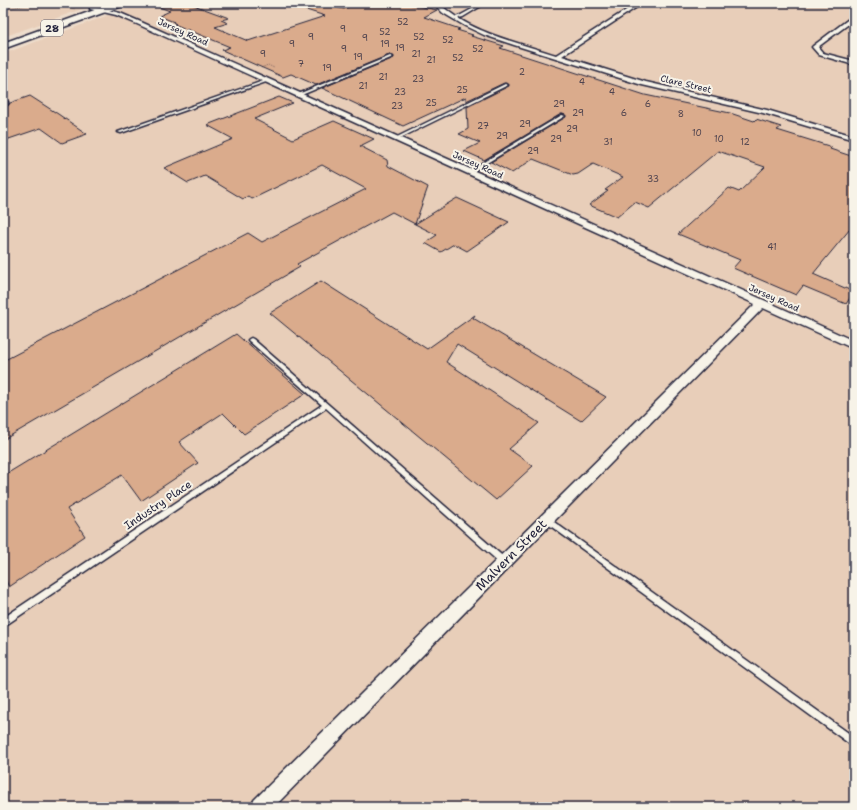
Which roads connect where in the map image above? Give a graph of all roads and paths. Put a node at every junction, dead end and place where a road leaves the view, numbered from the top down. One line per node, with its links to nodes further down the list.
1 (34, 3): 10 (path)
2 (122, 3): 9 (main road, 28)
3 (436, 3): 13 (street, Clare Street)
4 (485, 3): 13 (lane)
5 (640, 3): 17 (street)
6 (59, 4): 7 (path)
7 (42, 5)
8 (68, 7): 11 (path)
9 (101, 7): 14 (main road, 28); 15 (main road, 28); 19 (street, Jersey Road)
10 (3, 10)
11 (74, 11)
12 (854, 17): 18 (street)
13 (454, 18): 17 (street, Clare Street)
14 (3, 40)
15 (3, 46)
16 (391, 57): 21 (lane)
17 (558, 57): 24 (street, Clare Street)
18 (854, 63)
19 (267, 81): 21 (street, Jersey Road); 23 (lane)
20 (506, 86): 25 (lane)
21 (298, 95): 25 (street, Jersey Road)
22 (564, 116): 26 (lane)
23 (120, 132)
24 (854, 138)
25 (395, 139): 26 (street, Jersey Road)
26 (469, 172): 27 (street, Jersey Road)
27 (762, 303): 29 (street, Jersey Road); 31 (street, Malvern Street)
28 (251, 340): 30 (lane)
29 (854, 345)
30 (326, 405): 32 (lane); 33 (lane, Industry Place)
31 (547, 520): 32 (street, Malvern Street); 34 (lane)
32 (504, 562): 35 (street, Malvern Street)
33 (3, 623)
34 (854, 742)
35 (261, 807)

